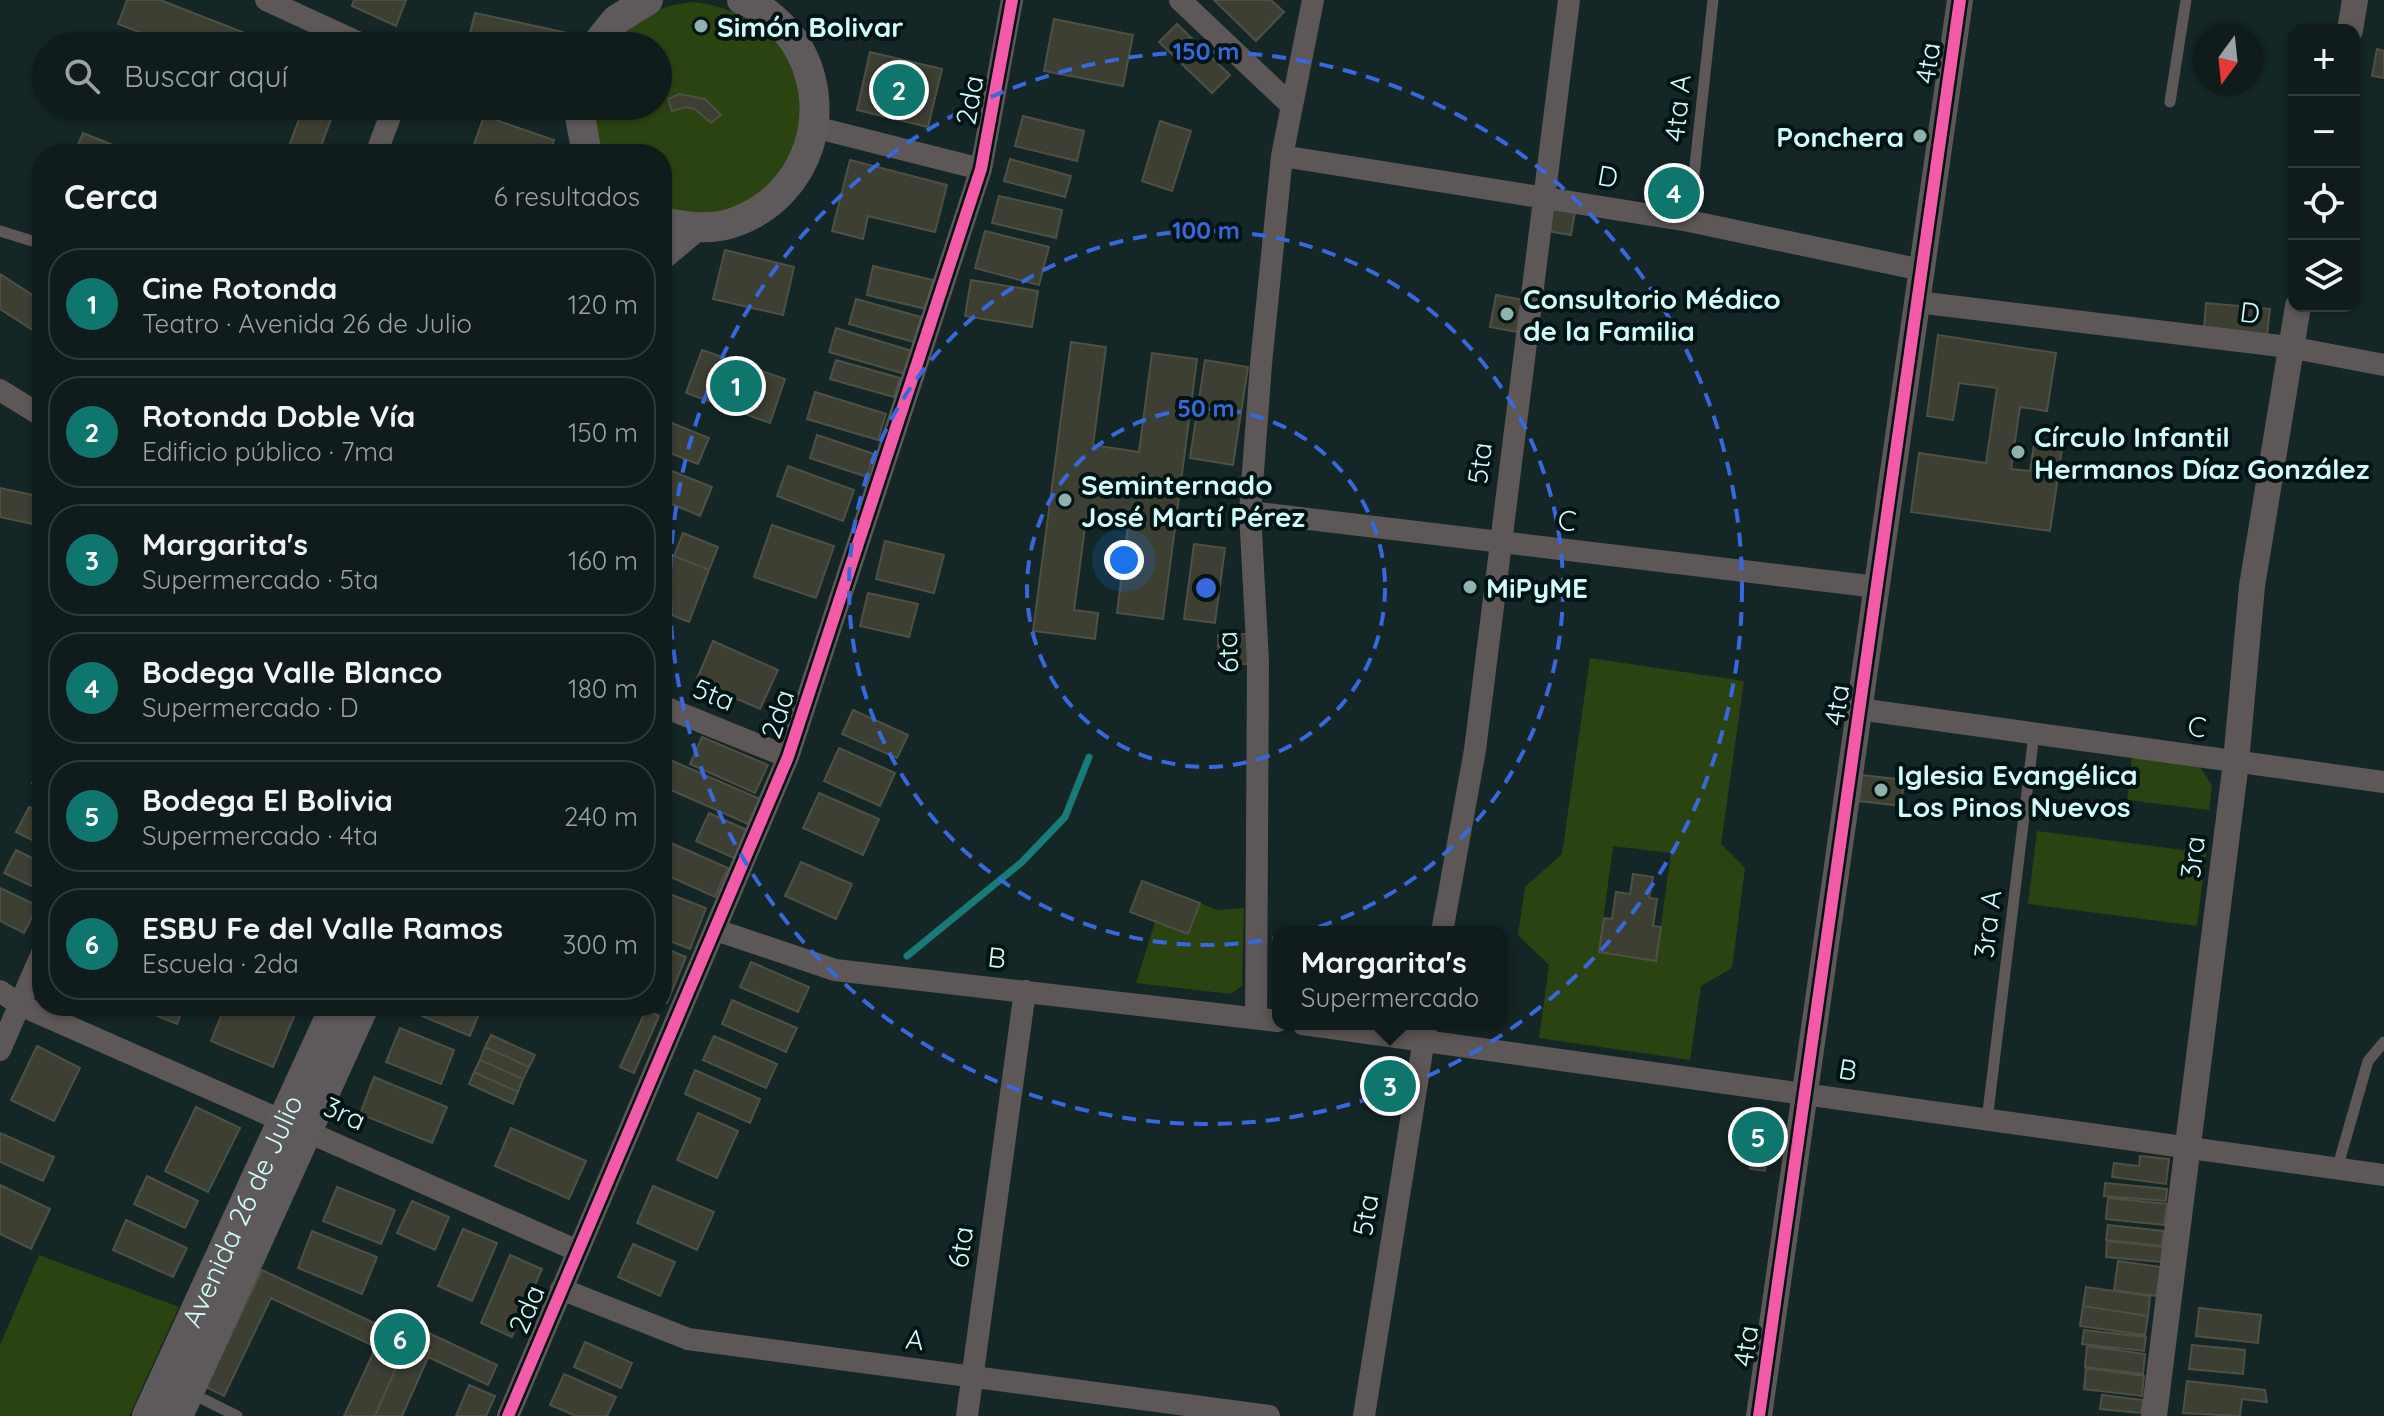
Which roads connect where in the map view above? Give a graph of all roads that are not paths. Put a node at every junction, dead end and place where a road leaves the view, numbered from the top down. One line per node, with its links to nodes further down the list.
1 (266, 0): 13 (street)
2 (648, 0): 14 (main road)
3 (1012, 0): 23 (street, 2da)
4 (1180, 0): 16 (street)
5 (1313, 0): 16 (street, 6ta)
6 (1569, 0): 24 (street, 5ta)
7 (1713, 0): 25 (lane, 4ta A)
8 (1960, 0): 31 (street, 4ta)
9 (2186, 0): 15 (lane)
10 (2355, 0): 12 (street)
11 (748, 1): 19 (main road)
12 (2351, 24)
13 (336, 32)
14 (606, 32)
15 (2170, 102)
16 (1292, 106): 22 (street, 6ta)
17 (389, 120): 20 (street)
18 (581, 120): 21 (main road)
19 (814, 127): 23 (street); 27 (main road)
20 (380, 144)
21 (585, 144)
22 (1282, 156): 24 (street, D); 38 (street, 6ta)
23 (981, 169): 44 (street, 2da)
24 (1544, 196): 25 (street, D); 39 (street, 5ta)
25 (1689, 221): 31 (street, D)
26 (672, 224): 27 (main road)
27 (694, 228): 30 (main road)
28 (0, 231): 29 (lane)
29 (32, 241)
30 (672, 247)
31 (1922, 270): 32 (street, 4ta)
32 (1917, 302): 34 (street, D); 40 (street, 4ta)
33 (2297, 312): 34 (street, 3ra)
34 (2289, 347): 35 (street, D); 45 (street, 3ra)
35 (2384, 365)
36 (0, 390): 37 (street)
37 (32, 410)
38 (1250, 512): 39 (street, C); 57 (street, 6ta)
39 (1500, 542): 40 (street, C); 47 (street, 5ta)
40 (1877, 587): 41 (street, 4ta)
41 (1859, 709): 43 (street, C); 61 (street, 4ta)
42 (672, 710): 44 (street, 5ta)
43 (2034, 734): 45 (street, C); 62 (lane, 3ra A)
44 (788, 757): 48 (street, 2da)
45 (2236, 762): 46 (street, C); 64 (street, 3ra)
46 (2384, 782)
47 (1443, 926)
48 (716, 930): 51 (street, B); 67 (street, 2da)
49 (32, 977): 52 (street)
50 (0, 991): 52 (street, 3ra)
51 (1025, 991): 57 (street, B); 69 (street, 6ta)
52 (20, 1005): 53 (street, 3ra); 60 (street)
53 (32, 1010)
54 (45, 1016): 63 (street, 3ra)
55 (332, 1016): 63 (main road, Avenida 26 de Julio)
56 (358, 1016): 63 (main road, Avenida 26 de Julio)
57 (1267, 1020)
58 (1425, 1031): 61 (street, B); 76 (street, 5ta)
59 (2384, 1042): 65 (lane)
60 (0, 1050)
61 (1805, 1093): 62 (street, B); 77 (street, 4ta)
62 (1987, 1120): 64 (street, B)
63 (296, 1126): 67 (street, 3ra); 70 (main road, Avenida 26 de Julio); 71 (main road, Avenida 26 de Julio)
64 (2188, 1147): 65 (street, B); 78 (street, 3ra)
65 (2337, 1169): 66 (street, B)
66 (2384, 1175)
67 (578, 1251): 68 (street, 2da)
68 (561, 1289): 69 (street, A); 73 (street, 2da)
69 (973, 1376): 74 (street, 6ta); 75 (street, A)
70 (183, 1404): 72 (lane)
71 (147, 1416)
72 (237, 1416)
73 (508, 1416)
74 (967, 1416)
75 (1269, 1416)
76 (1364, 1416)
77 (1759, 1416)
78 (2154, 1416)

